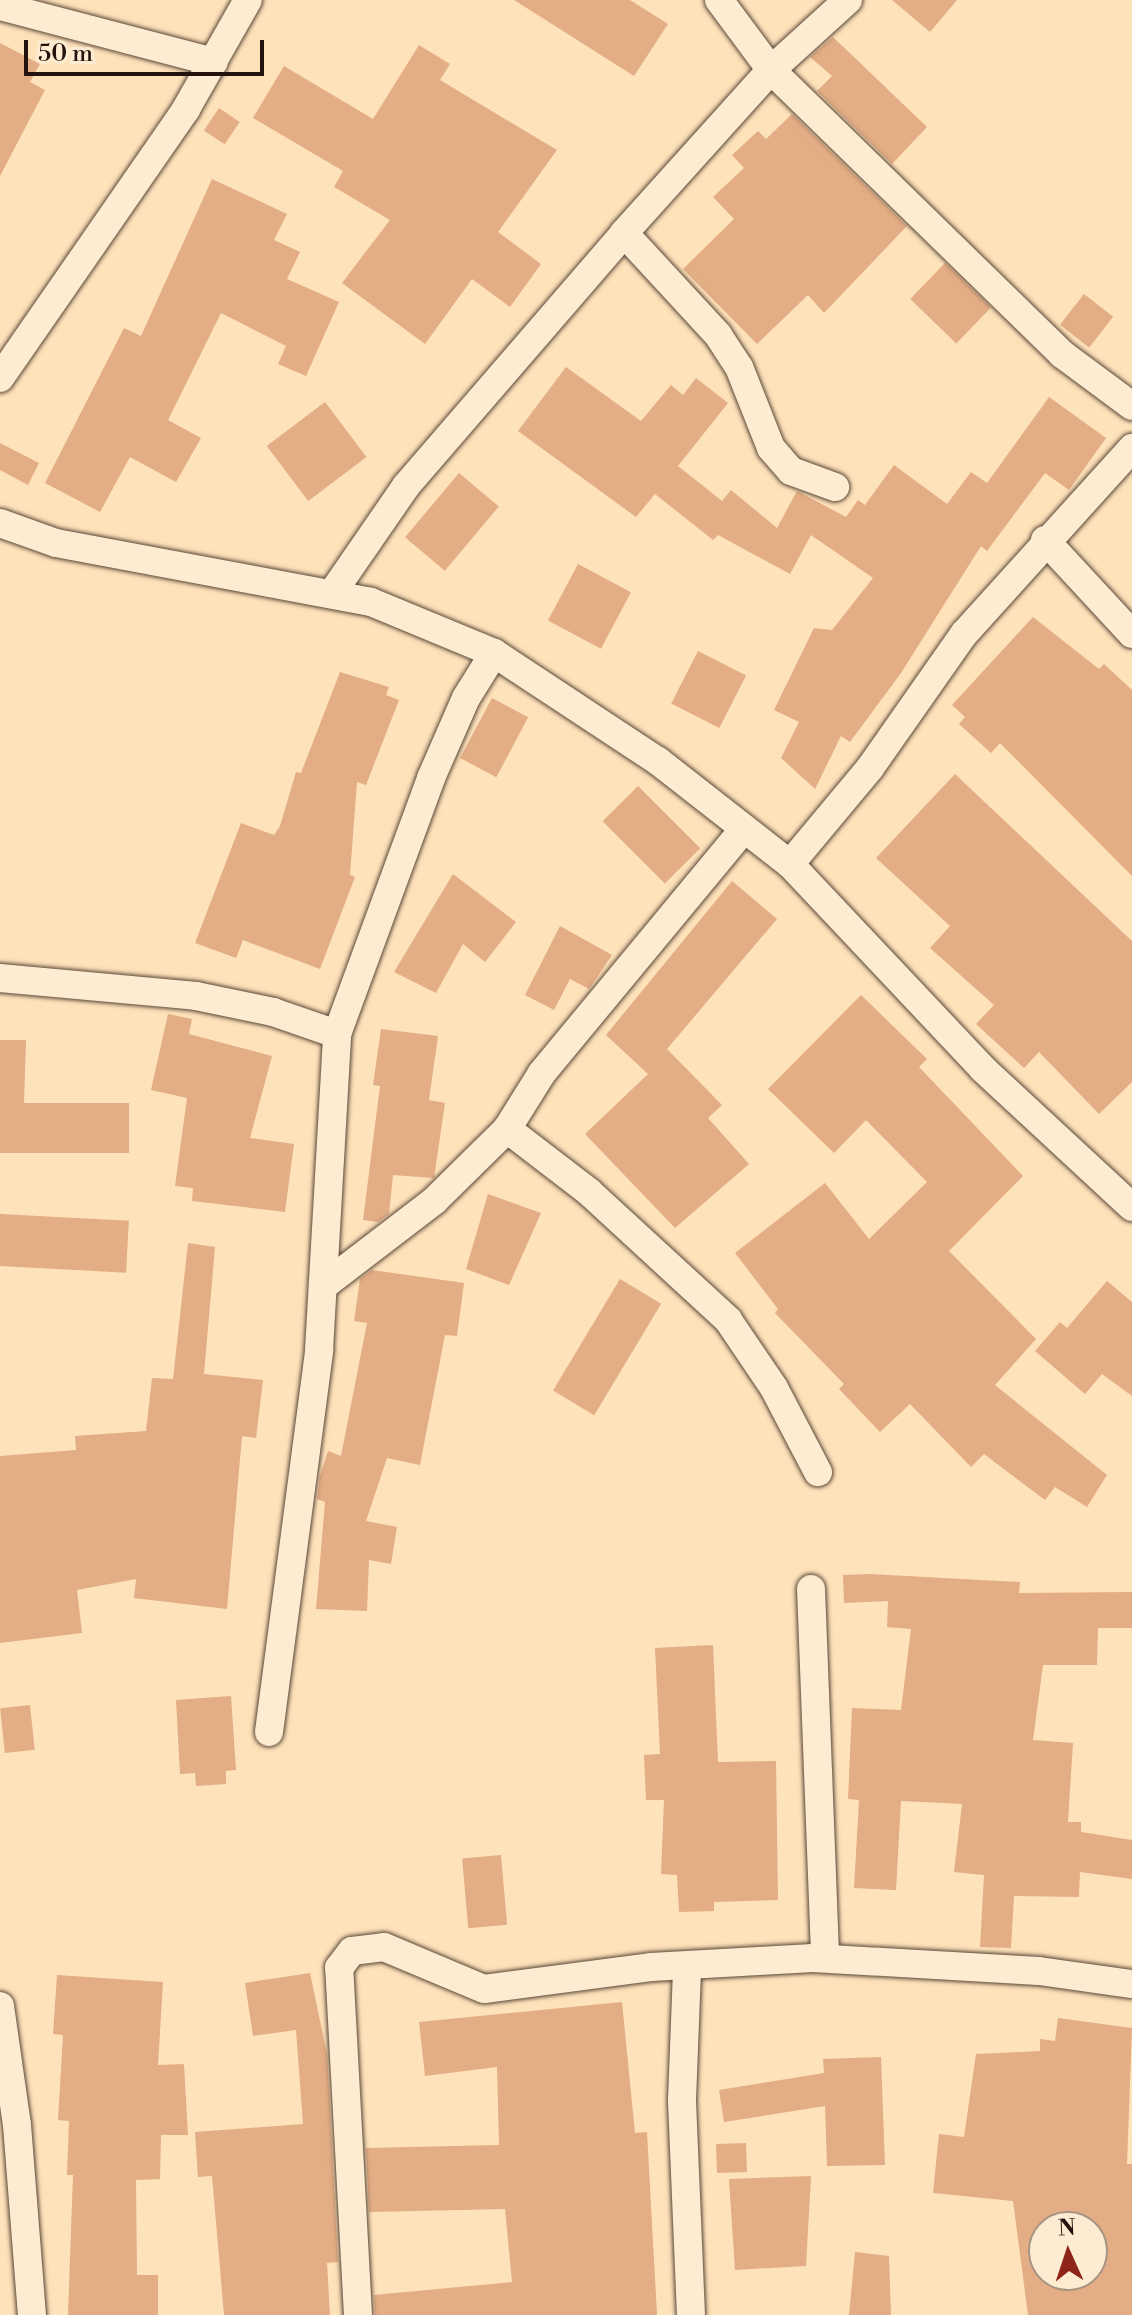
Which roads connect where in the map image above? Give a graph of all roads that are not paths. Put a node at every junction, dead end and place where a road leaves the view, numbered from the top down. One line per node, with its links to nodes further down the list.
1 (248, 0): 5 (street)
2 (719, 0): 6 (street)
3 (848, 0): 6 (street)
4 (0, 6): 5 (street)
5 (214, 62): 8 (street)
6 (771, 70): 7 (street); 9 (street)
7 (624, 233): 11 (street); 14 (street)
8 (0, 378)
9 (1132, 406)
10 (1132, 448): 13 (street)
11 (835, 487)
12 (0, 523): 14 (street)
13 (1045, 540): 15 (street); 18 (street)
14 (333, 592): 16 (street)
15 (1132, 634)
16 (494, 653): 17 (street); 20 (street)
17 (744, 829): 18 (street); 21 (street)
18 (790, 864): 22 (street)
19 (0, 978): 20 (street)
20 (337, 1034): 23 (street)
21 (507, 1129): 23 (street); 24 (street)
22 (1132, 1207)
23 (323, 1286): 26 (street)
24 (818, 1472)
25 (811, 1589): 27 (street)
26 (269, 1732)
27 (825, 1958): 28 (street); 29 (street)
28 (687, 1970): 32 (street); 33 (street)
29 (1132, 1984)
30 (0, 2006): 31 (street)
31 (32, 2315)
32 (358, 2315)
33 (691, 2315)

